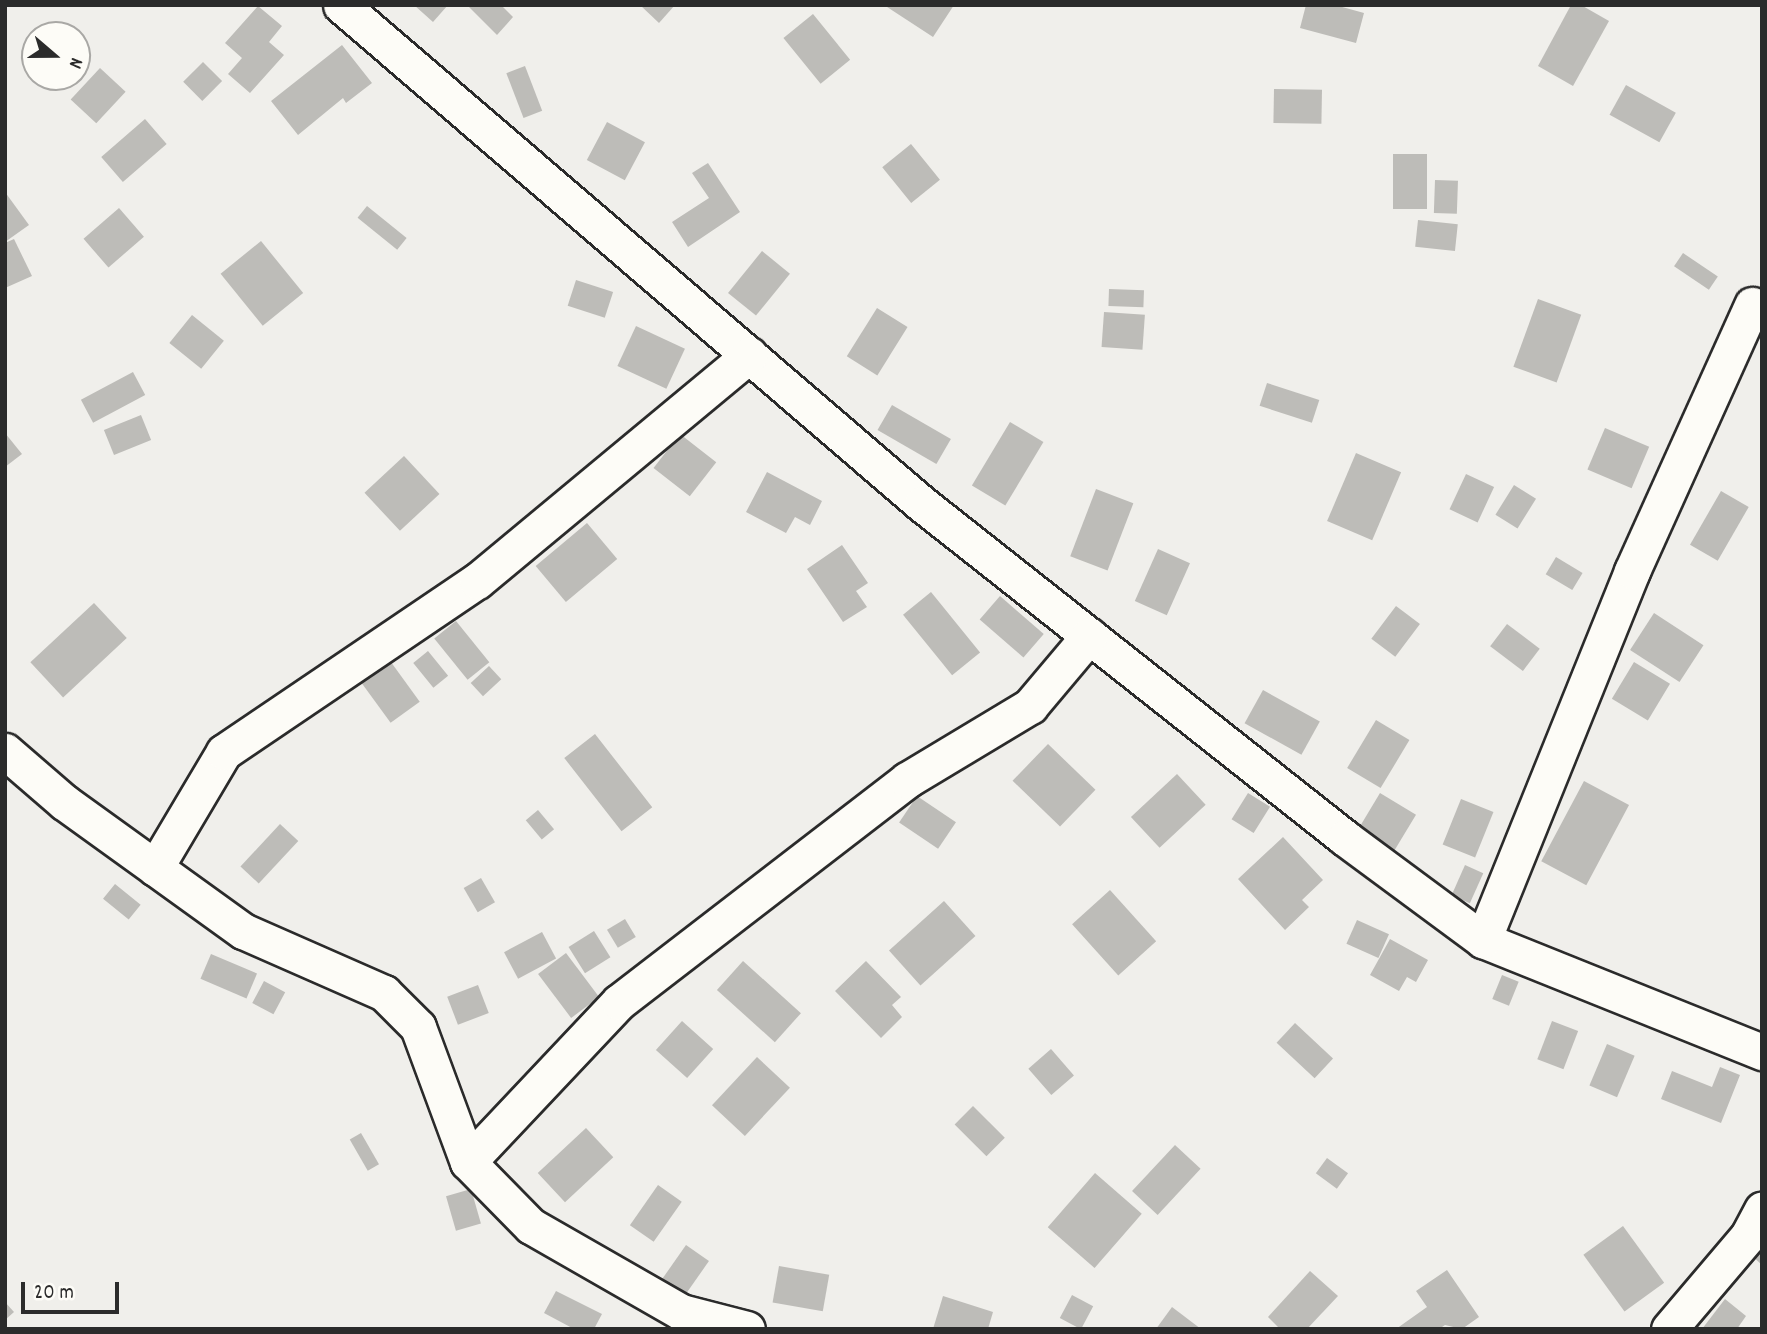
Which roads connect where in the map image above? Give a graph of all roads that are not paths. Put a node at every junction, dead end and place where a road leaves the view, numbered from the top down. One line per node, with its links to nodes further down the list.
1 (341, 5): 3 (street)
2 (1752, 305): 7 (street)
3 (748, 355): 4 (street); 6 (street)
4 (1089, 636): 7 (street); 9 (street)
5 (5, 751): 6 (street)
6 (155, 868): 9 (street)
7 (1483, 940): 8 (street)
8 (1762, 1052)
9 (468, 1162): 11 (street)
10 (1762, 1210): 12 (street)
11 (747, 1329)
12 (1669, 1329)

